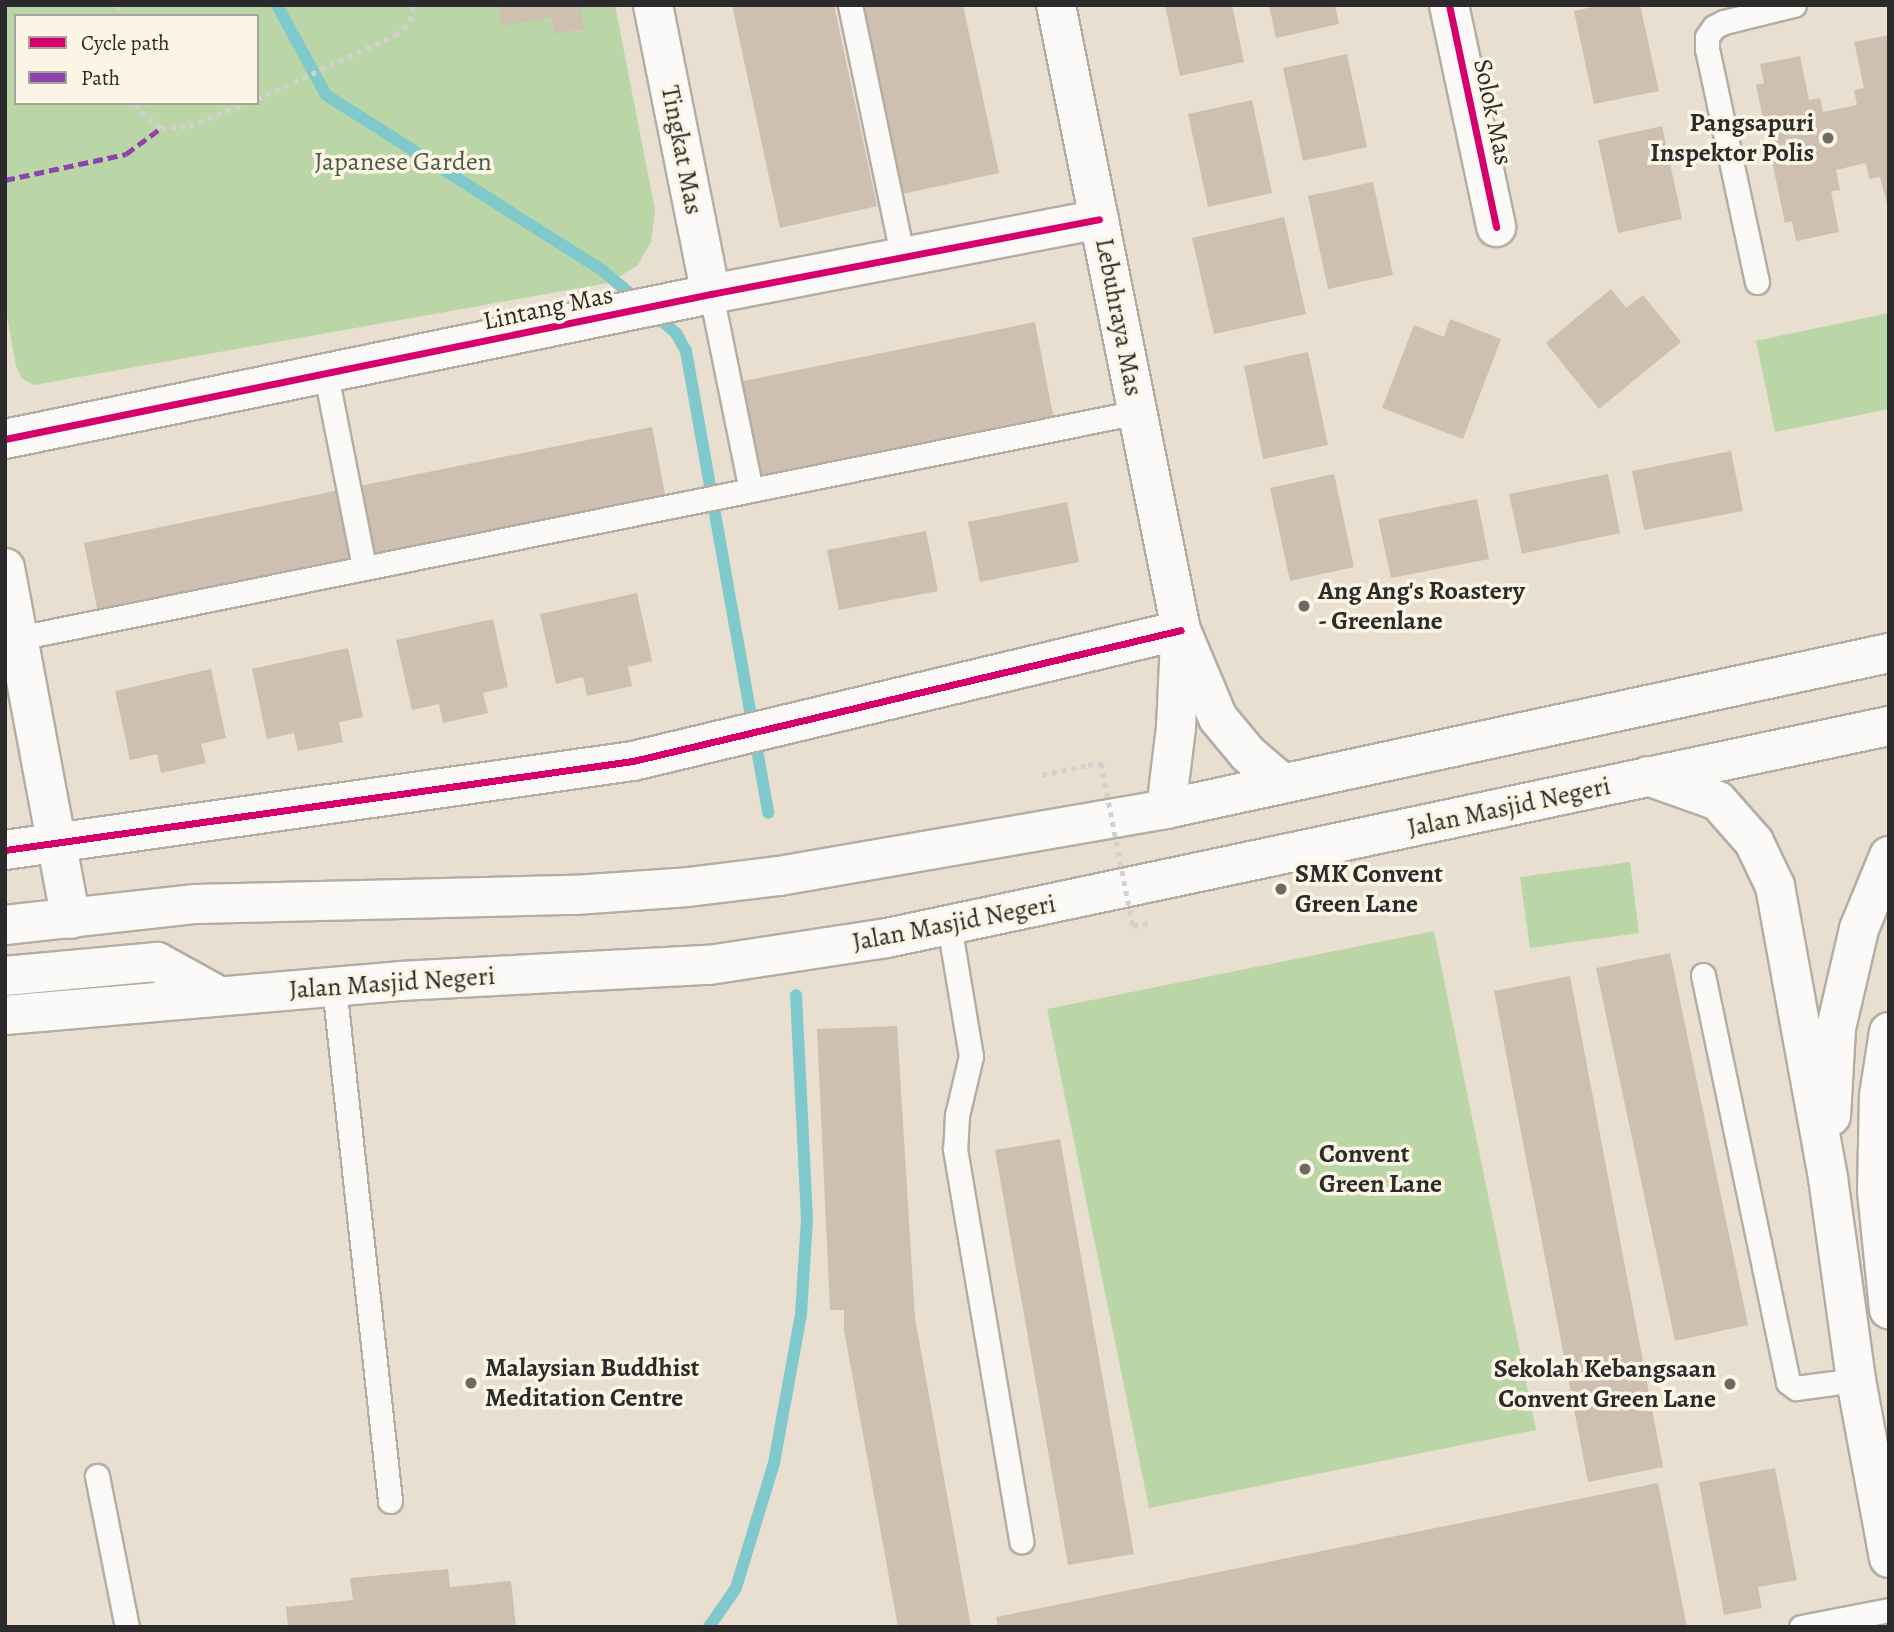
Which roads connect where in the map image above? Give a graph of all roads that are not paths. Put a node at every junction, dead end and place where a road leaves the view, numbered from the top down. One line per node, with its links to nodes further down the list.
1 (653, 5): 10 (main road, Tingkat Mas)
2 (850, 5): 8 (lane)
3 (1056, 5): 6 (main road, Lebuhraya Mas)
4 (1450, 5): 7 (main road, Solok Mas)
5 (1794, 5): 9 (lane)
6 (1099, 219): 8 (main road, Lintang Mas); 12 (main road, Lebuhraya Mas)
7 (1496, 227)
8 (903, 258): 10 (main road, Lintang Mas)
9 (1756, 282)
10 (711, 294): 11 (main road, Lintang Mas); 14 (lane)
11 (326, 375): 13 (main road, Lintang Mas); 15 (lane)
12 (1138, 412): 14 (lane); 18 (main road, Lebuhraya Mas)
13 (5, 439)
14 (745, 491): 15 (lane)
15 (364, 567): 19 (lane)
16 (5, 568): 19 (main road)
17 (1889, 628): 21 (main road)
18 (1181, 630): 24 (main road, Lebuhraya Mas); 25 (main road, Lebuhraya Mas); 26 (main road)
19 (18, 638): 26 (main road)
20 (1889, 653): 21 (main road)
21 (1808, 670): 24 (main road)
22 (1889, 726): 23 (main road, Jalan Masjid Negeri)
23 (1648, 776): 31 (main road, Jalan Masjid Negeri); 38 (main road)
24 (1282, 783): 25 (main road)
25 (1166, 809): 29 (main road)
26 (57, 843): 27 (main road); 29 (main road)
27 (5, 850)
28 (1889, 856): 38 (main road)
29 (71, 919): 30 (main road)
30 (5, 925)
31 (948, 925): 34 (main road, Jalan Masjid Negeri); 43 (lane)
32 (1703, 975): 40 (lane)
33 (5, 976): 35 (main road)
34 (334, 986): 35 (main road, Jalan Masjid Negeri); 42 (lane)
35 (219, 996): 36 (main road, Jalan Masjid Negeri)
36 (5, 1015)
37 (1889, 1032): 39 (main road)
38 (1828, 1178): 40 (main road)
39 (1889, 1310)
40 (1856, 1380): 44 (main road)
41 (97, 1476): 46 (lane)
42 (390, 1501)
43 (1021, 1541)
44 (1889, 1558)
45 (1889, 1610): 47 (lane)
46 (127, 1627)
47 (1801, 1627)

